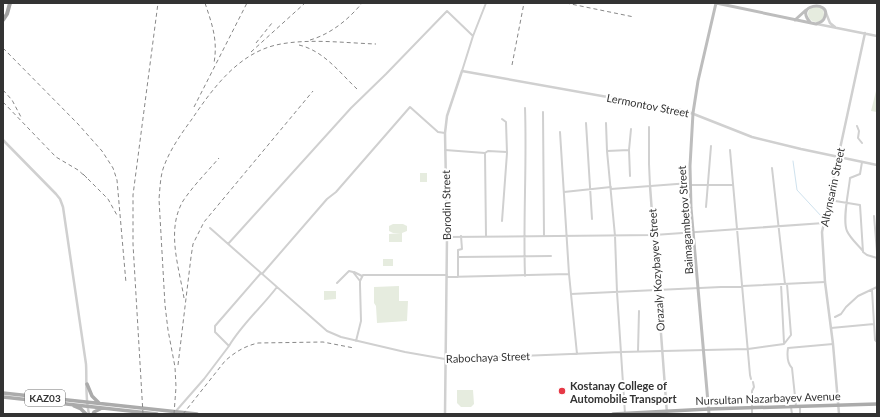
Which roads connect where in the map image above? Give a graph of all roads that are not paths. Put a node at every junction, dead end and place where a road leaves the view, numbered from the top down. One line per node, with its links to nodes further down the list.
1 (10, 3): 9 (highway)
2 (486, 3): 15 (street, Borodin Street)
3 (716, 3): 10 (main road); 20 (main road, Baimagambetov Street)
4 (823, 3): 6 (main road)
5 (810, 4): 6 (main road); 7 (main road)
6 (824, 8): 8 (main road)
7 (806, 10): 10 (main road); 11 (main road)
8 (826, 12): 12 (main road); 13 (street)
9 (3, 20)
10 (795, 20): 11 (main road)
11 (811, 23): 12 (main road)
12 (816, 24): 13 (street)
13 (835, 27): 14 (street)
14 (865, 33): 16 (street); 38 (street, Altynsarin Street)
15 (473, 36): 17 (street, Borodin Street); 69 (street)
16 (877, 36)
17 (462, 71): 20 (street, Lermontov Street); 28 (street, Borodin Street)
18 (526, 108): 64 (street)
19 (543, 112): 65 (street)
20 (693, 113): 38 (street, Lermontov Street); 43 (main road, Baimagambetov Street)
21 (502, 119): 36 (street)
22 (586, 123): 48 (street)
23 (606, 123): 35 (street)
24 (858, 126): 30 (street)
25 (649, 127): 46 (street, Orazaly Kozybayev Street)
26 (631, 129): 33 (street)
27 (560, 132): 49 (street)
28 (445, 133): 32 (street, Borodin Street); 77 (street)
29 (3, 140): 114 (street)
30 (862, 143)
31 (711, 146): 44 (street)
32 (445, 150): 37 (street); 68 (street, Borodin Street)
33 (629, 150): 35 (street); 42 (street)
34 (730, 150): 45 (street)
35 (607, 151): 47 (street)
36 (507, 152): 37 (street); 55 (street)
37 (485, 153): 63 (street)
38 (838, 158): 39 (street, Lermontov Street); 50 (street, Altynsarin Street)
39 (862, 162): 40 (street, Lermontov Street); 51 (street)
40 (877, 165)
41 (772, 168): 57 (street)
42 (630, 176)
43 (690, 184): 44 (street); 46 (street); 60 (main road, Baimagambetov Street)
44 (707, 185): 45 (street); 52 (street)
45 (733, 185): 59 (street)
46 (650, 186): 47 (street); 61 (street, Orazaly Kozybayev Street)
47 (611, 188): 48 (street); 67 (street)
48 (591, 190): 49 (street); 54 (street)
49 (564, 192): 66 (street)
50 (829, 200): 51 (street); 56 (street, Altynsarin Street)
51 (847, 203): 70 (street); 70 (street)
52 (706, 207)
53 (874, 216): 71 (street)
54 (592, 218)
55 (502, 221)
56 (824, 222): 57 (street); 84 (street, Altynsarin Street)
57 (778, 226): 59 (street); 87 (street)
58 (210, 228): 69 (street, Rabochaya Street)
59 (737, 229): 60 (street); 89 (street)
60 (694, 232): 61 (street); 91 (main road, Baimagambetov Street)
61 (654, 235): 67 (street); 92 (street, Orazaly Kozybayev Street)
62 (461, 236): 63 (street); 68 (street); 74 (street)
63 (486, 236): 64 (street)
64 (524, 236): 65 (street); 72 (street)
65 (544, 236): 66 (street)
66 (567, 236): 67 (street); 78 (street)
67 (615, 236): 94 (street)
68 (447, 237): 80 (street, Borodin Street)
69 (228, 244): 77 (street, Rabochaya Street)
70 (863, 251): 75 (street)
71 (877, 252)
72 (525, 256): 73 (street); 74 (street); 81 (street)
73 (551, 256)
74 (458, 257): 82 (street)
75 (877, 258)
76 (353, 272): 79 (street); 83 (street); 85 (street)
77 (262, 274): 88 (street, Rabochaya Street); 103 (street)
78 (569, 274): 81 (street); 95 (street)
79 (362, 276): 80 (street); 83 (street)
80 (447, 276): 82 (street); 111 (street, Borodin Street)
81 (525, 276): 82 (street)
82 (458, 277)
83 (360, 281): 100 (street)
84 (825, 282): 87 (street); 99 (street, Altynsarin Street)
85 (337, 283)
86 (781, 284): 87 (street); 89 (street); 104 (street)
87 (786, 284): 104 (street)
88 (277, 286): 100 (street, Rabochaya Street); 103 (street)
89 (742, 286): 91 (street); 106 (street)
90 (877, 287): 93 (street)
91 (699, 288): 92 (street); 105 (main road, Baimagambetov Street)
92 (657, 289): 94 (street); 107 (street, Orazaly Kozybayev Street)
93 (872, 290): 97 (street); 98 (street)
94 (617, 292): 95 (street); 109 (street)
95 (572, 294): 110 (street)
96 (639, 311): 108 (street)
97 (835, 317)
98 (874, 324): 99 (street); 101 (street)
99 (831, 328): 102 (street, Altynsarin Street)
100 (356, 341): 111 (street, Rabochaya Street)
101 (877, 342)
102 (833, 344): 104 (street, Rabochaya Street); 122 (street, Altynsarin Street)
103 (229, 346): 118 (street)
104 (786, 346): 106 (street, Rabochaya Street); 123 (street)
105 (704, 349): 106 (street, Rabochaya Street); 107 (street, Rabochaya Street); 126 (main road, Baimagambetov Street)
106 (748, 349): 112 (street)
107 (661, 350): 108 (street, Rabochaya Street); 129 (street, Orazaly Kozybayev Street)
108 (638, 351): 109 (street, Rabochaya Street)
109 (621, 352): 110 (street, Rabochaya Street); 136 (street)
110 (577, 354): 111 (street, Rabochaya Street)
111 (445, 359): 134 (street, Borodin Street)
112 (752, 379)
113 (753, 382): 125 (street)
114 (87, 384): 117 (main road); 121 (street)
115 (3, 393): 121 (main road, KАZ03)
116 (3, 397): 119 (main road, KАZ03)
117 (100, 403): 121 (main road, KАZ03); 127 (main road, KАZ03)
118 (183, 403): 127 (street); 128 (street)
119 (72, 404): 121 (main road, KАZ03); 130 (main road)
120 (877, 404): 122 (main road, Nursultan Nazarbayev Avenue)
121 (88, 405): 124 (main road, KАZ03); 130 (street)
122 (838, 405): 123 (main road, Nursultan Nazarbayev Avenue); 141 (street, Altynsarin Street)
123 (796, 406): 125 (main road, Nursultan Nazarbayev Avenue); 139 (street); 140 (street)
124 (102, 408): 131 (main road); 132 (main road, KАZ03)
125 (752, 408): 126 (main road, Nursultan Nazarbayev Avenue); 138 (street)
126 (709, 409): 129 (main road, Nursultan Nazarbayev Avenue); 137 (main road, Baimagambetov Street)
127 (175, 412): 128 (main road, KАZ03)
128 (183, 412): 133 (main road, KАZ03)
129 (666, 413): 136 (main road, Nursultan Nazarbayev Avenue)
130 (88, 414)
131 (93, 414)
132 (157, 414)
133 (197, 414)
134 (444, 414)
135 (613, 414): 136 (main road, Nursultan Nazarbayev Avenue)
136 (627, 414)
137 (709, 414)
138 (752, 414)
139 (792, 414)
140 (800, 414)
141 (839, 414)

